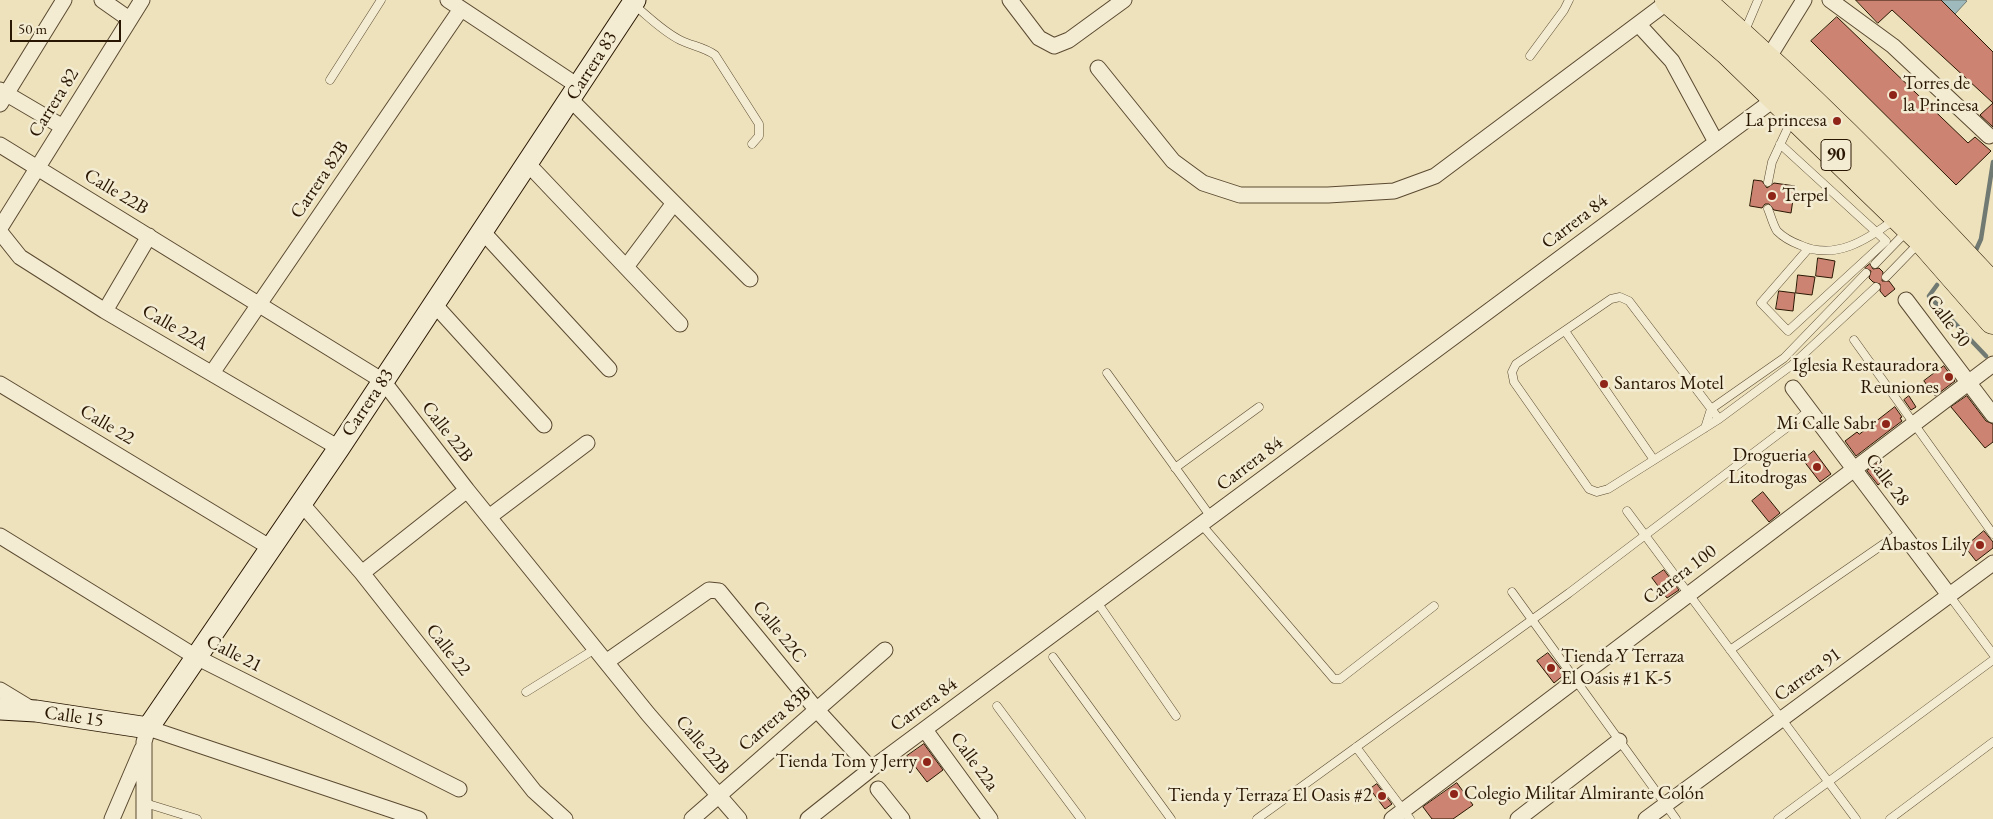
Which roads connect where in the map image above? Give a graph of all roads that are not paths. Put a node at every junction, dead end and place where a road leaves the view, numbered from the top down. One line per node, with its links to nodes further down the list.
1 (64, 0): 24 (street)
2 (102, 0): 16 (street)
3 (142, 0): 16 (street, Carrera 82)
4 (382, 0): 22 (lane)
5 (448, 0): 15 (street)
6 (1010, 0): 7 (street)
7 (1124, 0)
8 (1569, 0): 19 (lane)
9 (1669, 0): 17 (street); 25 (highway, 90)
10 (1700, 0): 18 (highway, 90)
11 (1758, 0): 18 (lane)
12 (1804, 0): 20 (street)
13 (1830, 0): 27 (street)
14 (634, 2): 23 (street, Carrera 83); 29 (lane)
15 (461, 9): 23 (street); 52 (street, Carrera 82B)
16 (129, 19): 26 (street, Carrera 82)
17 (1639, 25): 21 (street); 28 (street)
18 (1742, 37): 20 (highway, 90)
19 (1530, 56)
20 (1767, 60): 50 (highway, 90)
21 (1098, 68)
22 (330, 80)
23 (574, 93): 32 (street, Carrera 83); 35 (street)
24 (2, 96): 26 (street)
25 (1785, 106): 28 (street, Carrera 84); 30 (lane); 38 (highway, 90)
26 (63, 127): 33 (street, Carrera 82)
27 (1989, 136)
28 (1716, 142): 84 (street, Carrera 84)
29 (752, 144)
30 (1780, 144): 34 (lane); 41 (lane)
31 (0, 145): 33 (street, Calle 22B)
32 (527, 163): 39 (street, Carrera 83); 45 (street)
33 (38, 167): 37 (street, Carrera 82); 42 (street, Calle 22B)
34 (1768, 182)
35 (674, 203): 45 (street); 48 (street)
36 (1768, 209): 43 (lane)
37 (0, 228)
38 (1911, 228): 41 (lane); 44 (lane); 47 (lane); 55 (highway, 90)
39 (482, 231): 53 (street, Carrera 83); 60 (street)
40 (0, 232): 54 (street, Calle 22A)
41 (1877, 232): 43 (lane); 43 (lane)
42 (149, 236): 52 (street, Calle 22B); 54 (street)
43 (1808, 249)
44 (1875, 264)
45 (626, 267): 56 (street)
46 (1866, 273): 68 (lane)
47 (1886, 277)
48 (750, 279)
49 (1876, 286): 71 (lane)
50 (1993, 288)
51 (1906, 300): 64 (street, Calle 30)
52 (260, 303): 61 (street, Carrera 82B); 63 (street, Calle 22B)
53 (434, 304): 63 (street, Carrera 83); 73 (street)
54 (105, 311): 61 (street, Calle 22A)
55 (1993, 320)
56 (680, 324)
57 (1565, 331): 68 (lane); 77 (lane); 77 (lane)
58 (1854, 340): 72 (lane)
59 (1993, 364): 64 (street, Carrera 100)
60 (609, 369)
61 (212, 373): 76 (street, Calle 22A)
62 (1107, 373): 78 (lane)
63 (383, 381): 76 (street, Carrera 83); 80 (street, Calle 22B)
64 (1968, 382): 70 (street, Calle 30); 72 (street, Carrera 100)
65 (0, 384): 89 (street, Calle 22)
66 (1793, 388): 69 (street, Calle 28)
67 (1260, 407): 78 (lane)
68 (1711, 409): 71 (lane); 74 (lane)
69 (1810, 410): 79 (street, Calle 28); 88 (lane)
70 (1993, 415)
71 (1719, 420): 74 (lane)
72 (1914, 424): 79 (street, Carrera 100); 86 (lane)
73 (544, 425)
74 (1706, 428): 77 (lane)
75 (587, 443): 83 (street)
76 (339, 448): 81 (street, Carrera 83)
77 (1654, 460)
78 (1174, 468): 84 (lane)
79 (1854, 469): 85 (street, Calle 28); 93 (street, Carrera 100)
80 (467, 490): 83 (street, Calle 22B); 91 (street)
81 (301, 503): 89 (street, Carrera 83); 91 (street, Calle 22)
82 (1627, 511): 88 (lane)
83 (488, 517): 98 (street, Calle 22B)
84 (1206, 521): 95 (street, Carrera 84); 96 (lane)
85 (1901, 532): 94 (street, Calle 28); 100 (lane)
86 (1993, 534)
87 (0, 536): 102 (street, Calle 21)
88 (1645, 536): 93 (lane); 97 (lane)
89 (271, 548): 102 (street, Carrera 83)
90 (1993, 563): 94 (street, Carrera 91)
91 (362, 573): 132 (street, Calle 22)
92 (1512, 592): 97 (lane)
93 (1689, 594): 100 (lane); 106 (street, Carrera 100)
94 (1949, 595): 101 (lane); 114 (street, Carrera 91)
95 (1097, 602): 113 (lane); 115 (street, Carrera 84)
96 (1434, 606)
97 (1532, 620): 106 (lane); 119 (lane)
98 (595, 648): 105 (street, Calle 22B); 108 (lane)
99 (885, 650): 111 (street, Carrera 83B)
100 (1730, 650): 114 (lane)
101 (1993, 654)
102 (196, 657): 116 (street, Carrera 83); 122 (street, Calle 21)
103 (1053, 657): 139 (lane)
104 (1993, 660): 121 (lane)
105 (606, 662): 111 (street, Calle 22C); 124 (street, Calle 22B)
106 (1575, 680): 117 (lane); 127 (street, Carrera 100)
107 (0, 690): 112 (street)
108 (526, 692)
109 (997, 706): 138 (lane)
110 (0, 709): 112 (street, Calle 15)
111 (816, 709): 120 (street, Calle 22C); 124 (street, Carrera 83B)
112 (36, 711): 116 (street, Calle 15)
113 (1176, 716)
114 (1782, 719): 121 (lane); 126 (street, Carrera 91)
115 (925, 730): 120 (street, Carrera 84); 137 (street, Calle 22a)
116 (146, 735): 125 (street); 128 (street); 131 (street)
117 (1619, 741): 126 (lane); 141 (street)
118 (1993, 742): 146 (lane)
119 (1356, 747): 127 (lane); 140 (lane)
120 (871, 769): 135 (street, Carrera 84)
121 (1828, 782): 144 (lane); 145 (lane)
122 (459, 789)
123 (878, 789): 136 (street)
124 (719, 795): 133 (street, Carrera 83B); 134 (street, Calle 22B)
125 (145, 803): 129 (street); 130 (lane)
126 (1665, 804): 142 (street, Carrera 91); 143 (lane)
127 (1402, 816)
128 (112, 819)
129 (144, 819)
130 (197, 819)
131 (419, 819)
132 (565, 819)
133 (692, 819)
134 (738, 819)
135 (808, 819)
136 (902, 819)
137 (990, 819)
138 (1081, 819)
139 (1172, 819)
140 (1257, 819)
141 (1518, 819)
142 (1646, 819)
143 (1676, 819)
144 (1778, 819)
145 (1856, 819)
146 (1890, 819)

